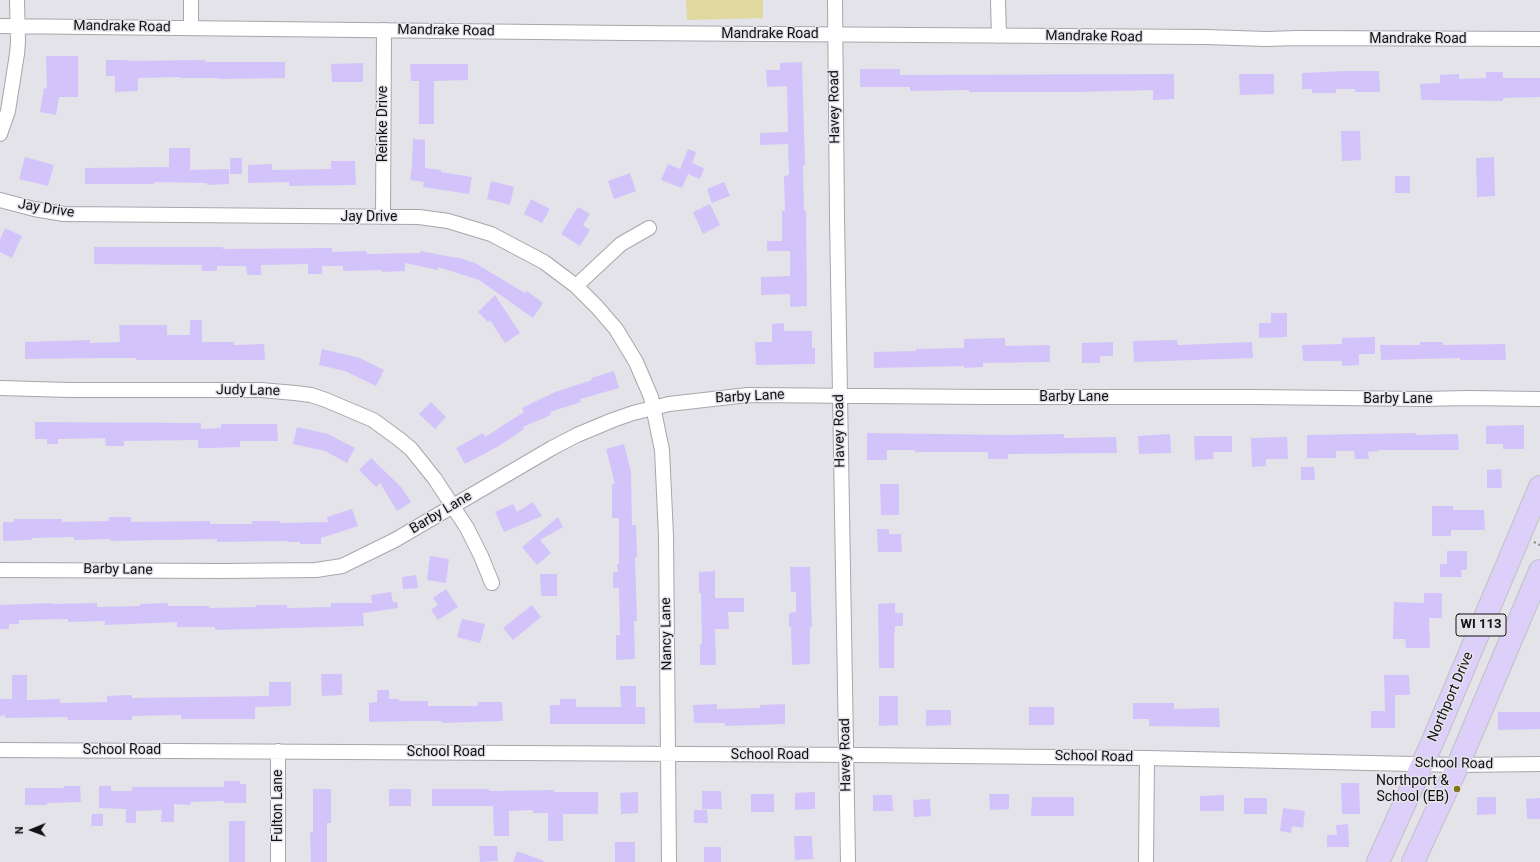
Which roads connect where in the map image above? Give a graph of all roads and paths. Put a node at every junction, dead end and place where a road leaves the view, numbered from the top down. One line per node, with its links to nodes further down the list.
1 (17, 0): 6 (street)
2 (191, 0): 7 (street)
3 (835, 0): 9 (street, Havey Road)
4 (998, 0): 10 (street)
5 (0, 26): 6 (street, Mandrake Road)
6 (17, 27): 7 (street, Mandrake Road); 12 (street)
7 (191, 28): 8 (street, Mandrake Road)
8 (384, 30): 9 (street, Mandrake Road); 14 (street, Reinke Drive)
9 (835, 35): 10 (street, Mandrake Road); 18 (street, Havey Road)
10 (999, 36): 11 (street, Mandrake Road)
11 (1540, 39)
12 (0, 134)
13 (0, 200): 14 (street, Jay Drive)
14 (383, 217): 16 (street, Jay Drive)
15 (649, 228): 16 (street)
16 (576, 286): 20 (street, Jay Drive)
17 (0, 388): 22 (street, Judy Lane)
18 (840, 396): 19 (street, Barby Lane); 20 (street, Barby Lane); 29 (street, Havey Road)
19 (1540, 399)
20 (654, 408): 22 (street, Barby Lane); 28 (street, Nancy Lane)
21 (1540, 487): 31 (main road, Northport Drive / WI 113)
22 (453, 506): 23 (street, Barby Lane); 25 (street, Judy Lane)
23 (0, 570)
24 (1539, 576): 33 (main road, WI 113)
25 (492, 584)
26 (0, 750): 27 (street, School Road)
27 (278, 751): 28 (street, School Road); 36 (street, Fulton Lane)
28 (669, 754): 29 (street, School Road); 37 (street, Nancy Lane)
29 (846, 755): 30 (street, School Road); 38 (street, Havey Road)
30 (1147, 758): 31 (street, School Road); 39 (street)
31 (1423, 763): 33 (street, School Road); 40 (main road, Northport Drive / WI 113)
32 (1540, 764): 33 (street, School Road)
33 (1458, 765): 41 (main road, WI 113)
34 (1382, 778): 35 (path)
35 (1398, 784)
36 (278, 862)
37 (669, 862)
38 (848, 862)
39 (1146, 862)
40 (1378, 862)
41 (1413, 862)

